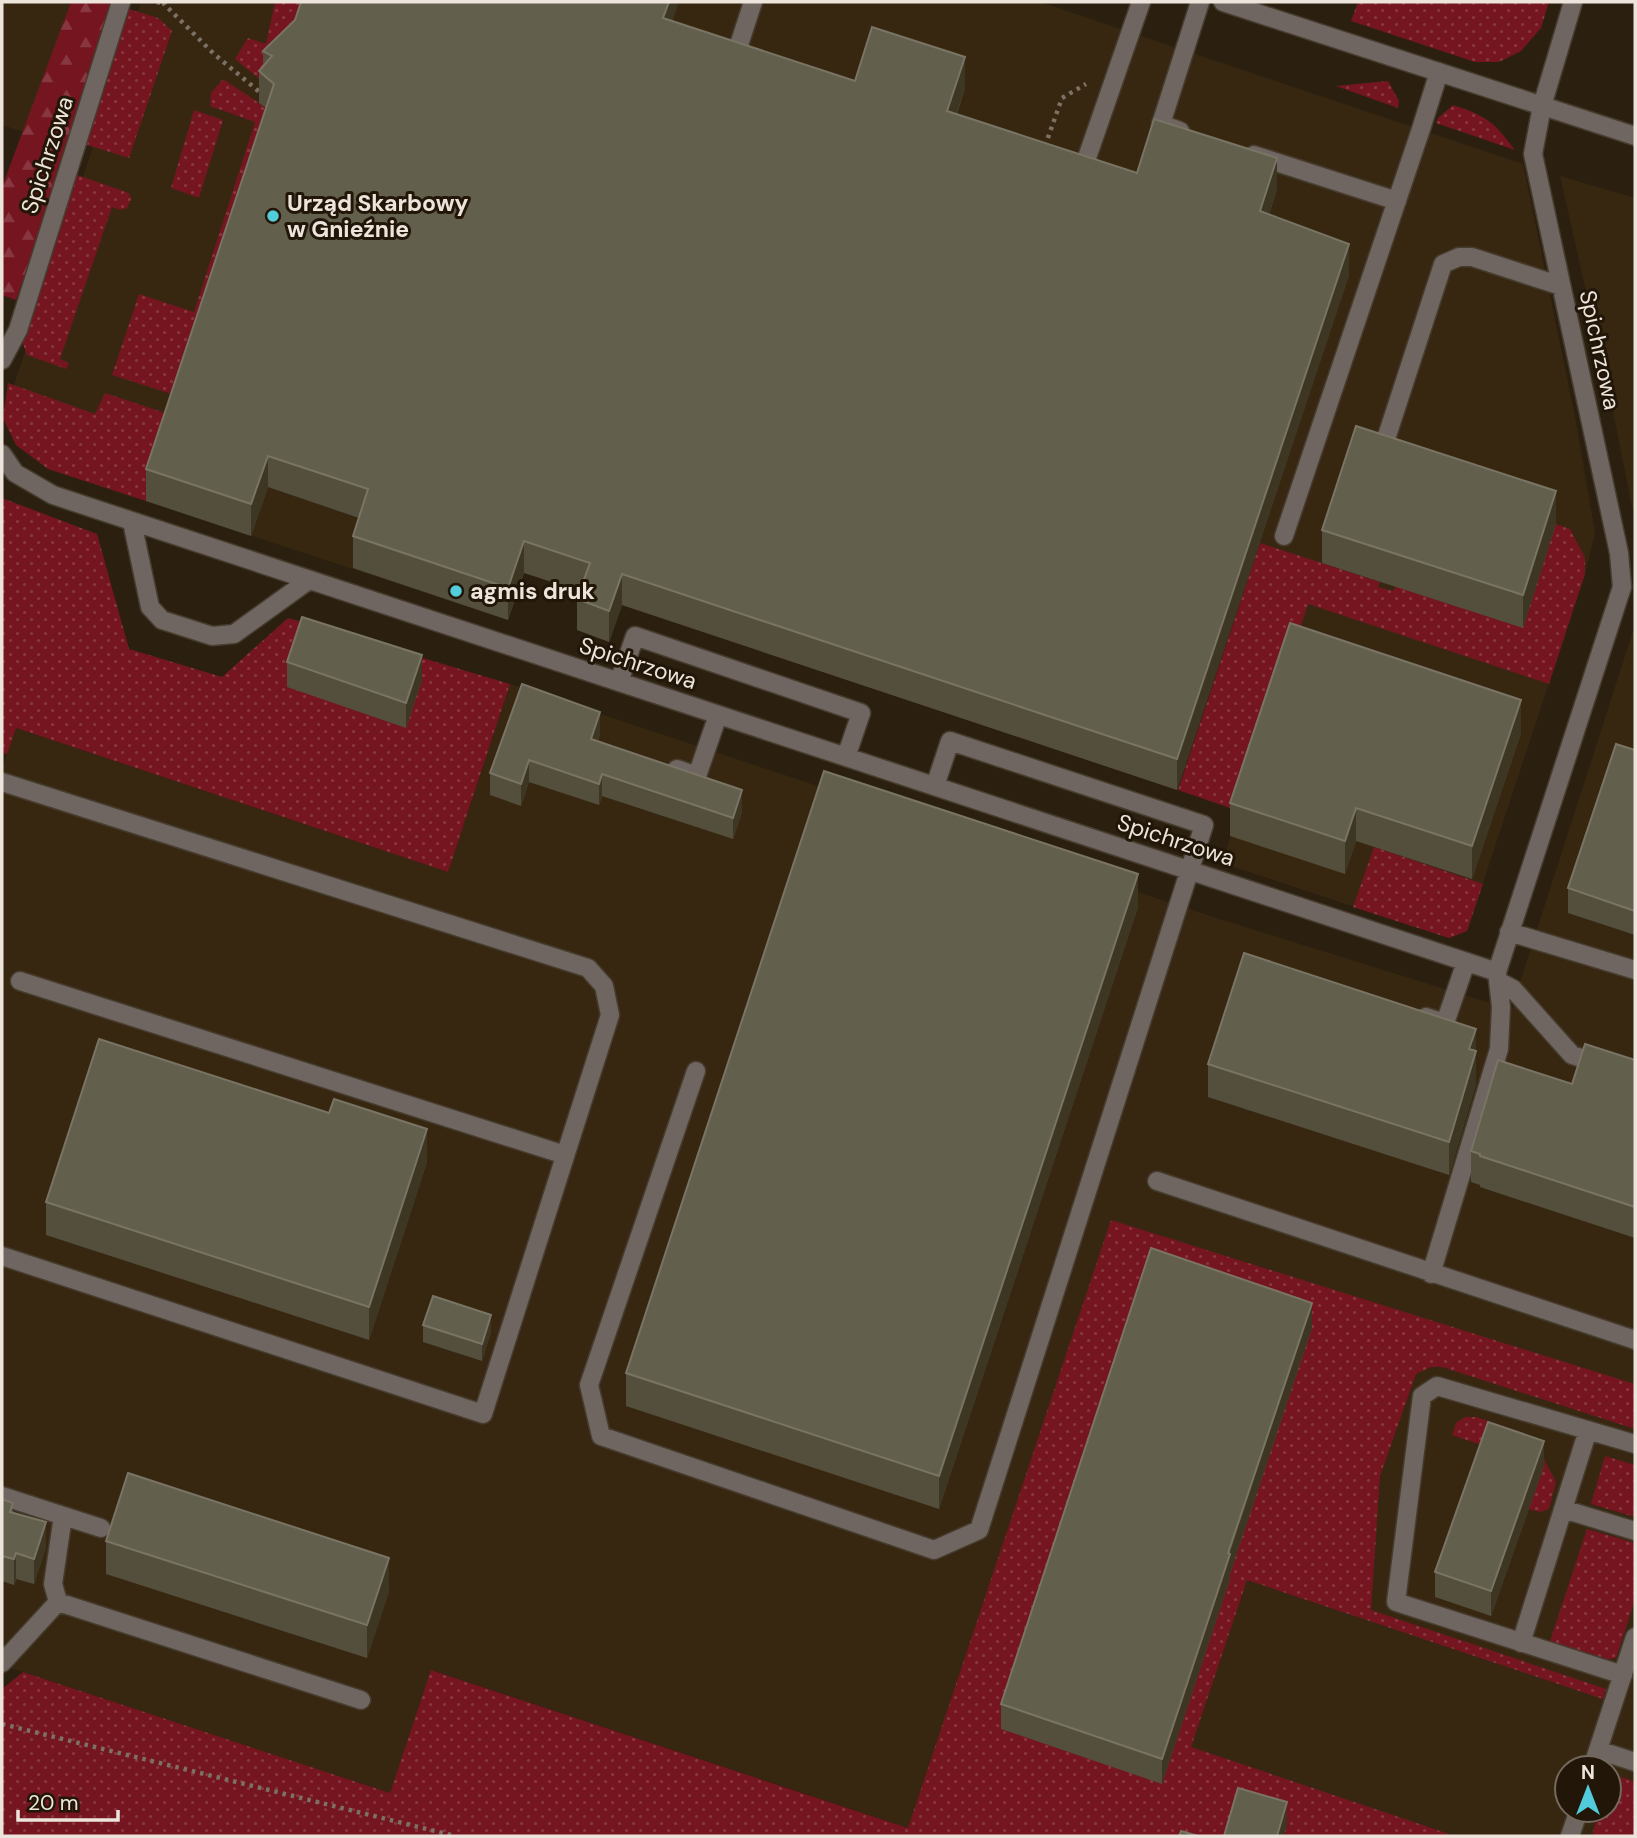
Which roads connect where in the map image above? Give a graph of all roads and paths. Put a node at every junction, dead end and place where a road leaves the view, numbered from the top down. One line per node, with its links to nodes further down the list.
1 (121, 2): 21 (street, Spichrzowa)
2 (157, 2): 8 (path)
3 (753, 2): 9 (street)
4 (1141, 2): 10 (street)
5 (1200, 2): 15 (street)
6 (1223, 2): 11 (street)
7 (1573, 2): 13 (street, Spichrzowa)
8 (164, 3): 12 (path)
9 (735, 57)
10 (1119, 64): 17 (path); 18 (street)
11 (1439, 72): 13 (street); 19 (street)
12 (265, 96)
13 (1542, 106): 14 (street); 20 (street, Spichrzowa)
14 (1635, 136)
15 (1200, 137)
16 (1239, 150): 19 (street)
17 (1041, 157)
18 (1082, 172)
19 (1397, 201): 26 (street)
20 (1561, 286): 23 (street); 35 (street, Spichrzowa)
21 (10, 327): 22 (street, Spichrzowa)
22 (2, 360)
23 (1384, 445)
24 (2, 454): 25 (street, Spichrzowa)
25 (132, 522): 27 (street, Spichrzowa); 27 (street)
26 (1284, 536)
27 (309, 580): 28 (street, Spichrzowa)
28 (619, 682): 29 (street, Spichrzowa); 30 (street)
29 (718, 715): 30 (street, Spichrzowa); 31 (street)
30 (845, 757): 33 (street, Spichrzowa)
31 (658, 763)
32 (2, 782): 43 (street)
33 (934, 786): 34 (street, Spichrzowa); 34 (street)
34 (1190, 871): 36 (street, Spichrzowa); 41 (street)
35 (1510, 932): 37 (street); 38 (street, Spichrzowa)
36 (1466, 962): 38 (street, Spichrzowa); 40 (street)
37 (1635, 970)
38 (1497, 977): 42 (street); 46 (street)
39 (20, 981): 43 (street)
40 (1407, 1010)
41 (696, 1071)
42 (1635, 1075)
43 (565, 1155): 45 (street)
44 (1157, 1181): 46 (street)
45 (2, 1256)
46 (1431, 1273): 47 (street)
47 (1635, 1340)
48 (1588, 1430): 49 (street); 51 (street); 57 (street)
49 (1635, 1444)
50 (2, 1496): 52 (street)
51 (1563, 1509): 54 (street); 57 (street)
52 (63, 1516): 53 (street); 55 (street)
53 (101, 1528)
54 (1635, 1531)
55 (58, 1602): 58 (street); 60 (street)
56 (1635, 1637): 59 (street)
57 (1521, 1643): 59 (street)
58 (2, 1663)
59 (1622, 1675): 62 (street)
60 (361, 1700)
61 (2, 1724): 65 (path)
62 (1598, 1750): 63 (street); 64 (street)
63 (1597, 1754)
64 (1635, 1762)
65 (455, 1836)

